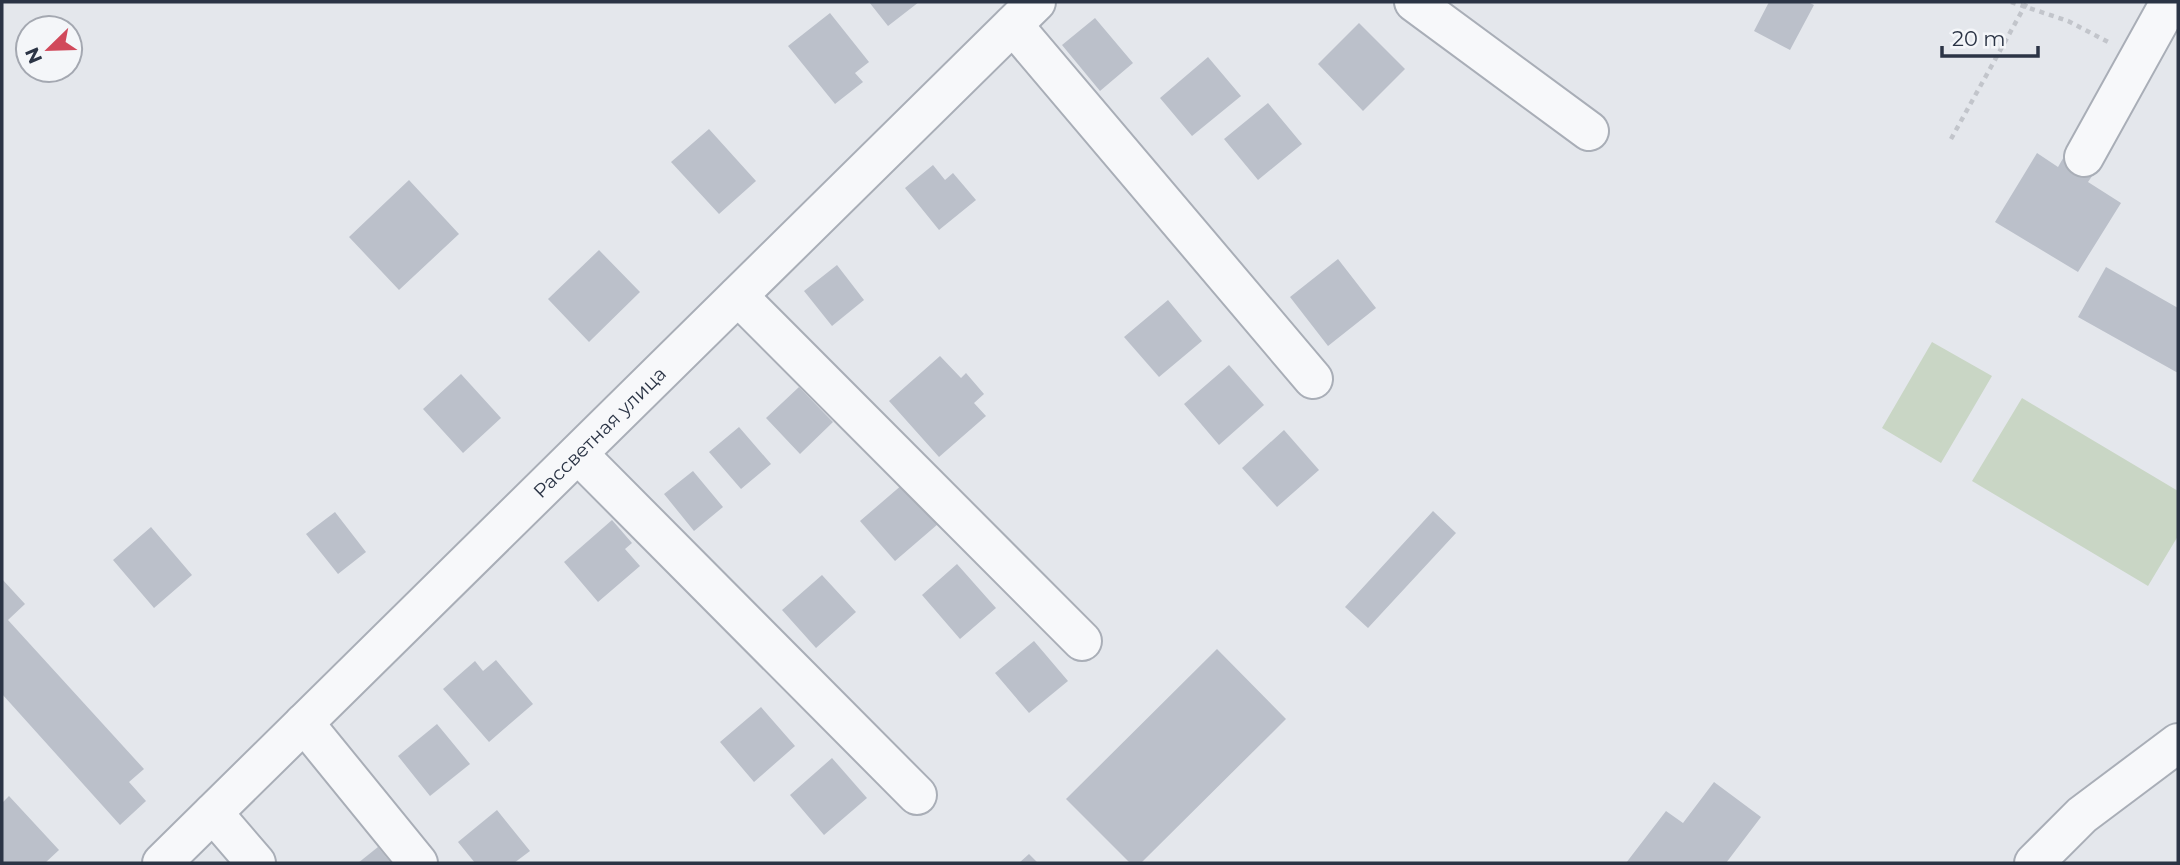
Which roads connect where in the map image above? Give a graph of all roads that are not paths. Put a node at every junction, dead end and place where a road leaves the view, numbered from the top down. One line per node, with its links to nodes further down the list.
1 (1414, 2): 4 (street)
2 (2170, 2): 5 (street)
3 (1025, 13): 6 (street, Рассветная улица); 7 (street)
4 (1589, 131)
5 (2084, 158)
6 (738, 296): 8 (street, Рассветная улица); 9 (street)
7 (1313, 379)
8 (578, 454): 10 (street, Рассветная улица); 12 (street)
9 (1082, 641)
10 (304, 723): 13 (street, Рассветная улица); 16 (street)
11 (2178, 743): 17 (street)
12 (917, 795)
13 (213, 813): 14 (street, Рассветная улица); 15 (street)
14 (162, 863)
15 (256, 863)
16 (418, 863)
17 (2034, 863)

